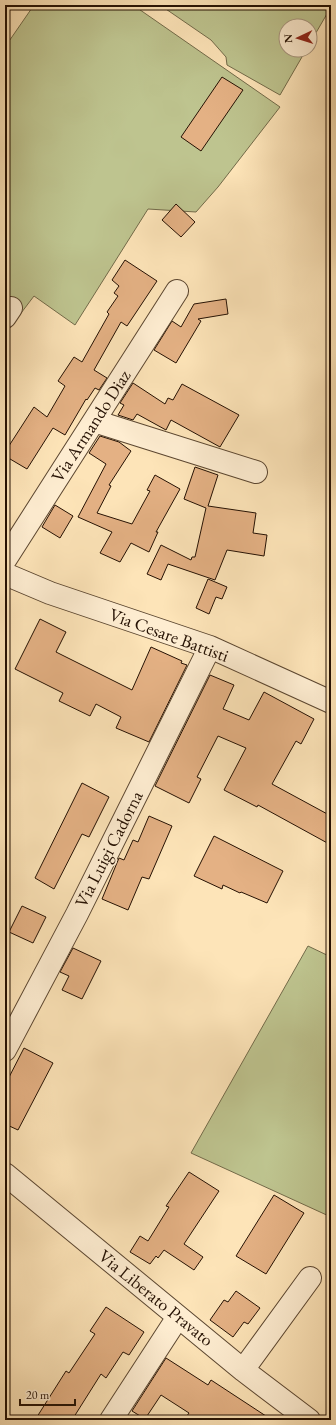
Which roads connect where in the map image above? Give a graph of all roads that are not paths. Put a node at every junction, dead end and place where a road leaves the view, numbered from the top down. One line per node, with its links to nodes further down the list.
1 (177, 291): 2 (street, Via Armando Diaz)
2 (94, 421): 3 (street); 4 (street, Via Armando Diaz)
3 (256, 472)
4 (5, 560)
5 (5, 574): 6 (street, Via Cesare Battisti)
6 (210, 647): 7 (street, Via Cesare Battisti); 8 (street, Via Luigi Cadorna)
7 (331, 702)
8 (5, 1050)
9 (5, 1174): 11 (street, Via Liberato Pravato)
10 (310, 1278): 12 (street)
11 (178, 1317): 12 (street, Via Liberato Pravato); 13 (street)
12 (243, 1370): 14 (street, Via Liberato Pravato)
13 (111, 1420)
14 (309, 1420)

